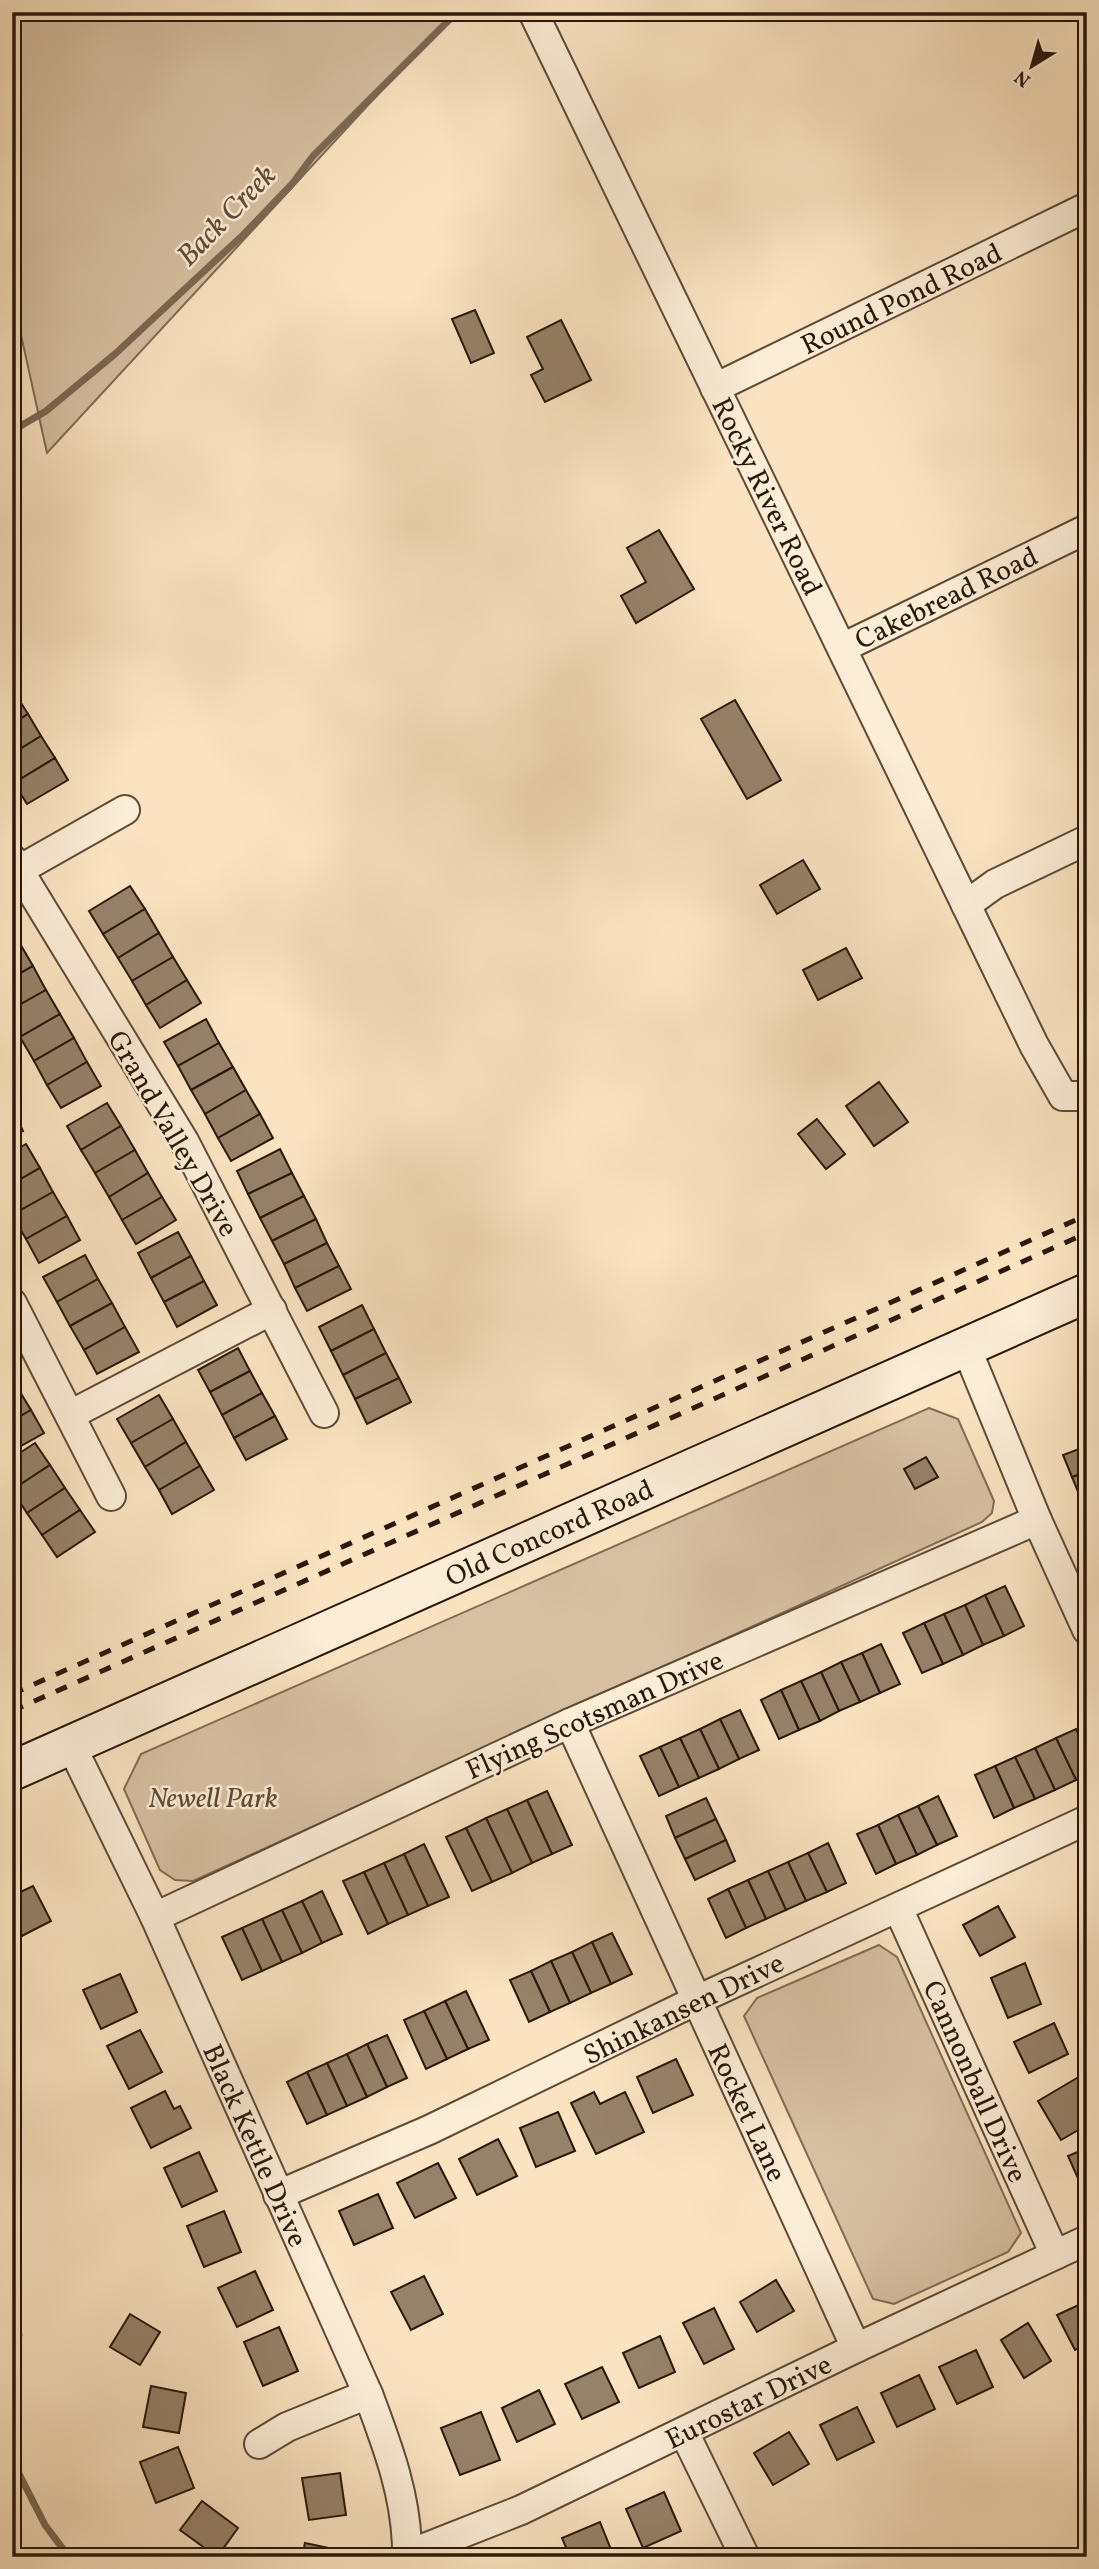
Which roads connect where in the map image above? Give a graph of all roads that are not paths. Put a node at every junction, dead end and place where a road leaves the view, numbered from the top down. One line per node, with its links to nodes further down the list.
1 (533, 12): 3 (street, Rocky River Road)
2 (1087, 207): 3 (street, Round Pond Road)
3 (715, 388): 5 (street, Rocky River Road)
4 (1087, 529): 5 (street, Cakebread Road)
5 (842, 648): 9 (street, Rocky River Road)
6 (125, 810): 8 (street)
7 (1087, 840): 9 (street)
8 (15, 868): 13 (street, Grand Valley Drive)
9 (966, 905): 10 (street, Rocky River Road)
10 (1087, 1096)
11 (1087, 1293): 14 (street, Old Concord Road)
12 (12, 1303): 16 (street)
13 (272, 1310): 15 (street, Grand Valley Drive); 16 (street)
14 (966, 1347): 18 (street); 21 (street, Old Concord Road)
15 (324, 1413)
16 (70, 1415): 17 (street)
17 (111, 1496)
18 (1037, 1520): 19 (street); 20 (street, Flying Scotsman Drive)
19 (1087, 1630)
20 (570, 1723): 25 (street, Flying Scotsman Drive); 26 (street, Rocket Lane)
21 (71, 1745): 22 (street, Old Concord Road); 25 (street, Black Kettle Drive)
22 (12, 1771)
23 (1087, 1820): 24 (street, Shinkansen Drive)
24 (898, 1908): 26 (street, Shinkansen Drive); 29 (street, Cannonball Drive)
25 (155, 1917): 27 (street, Black Kettle Drive)
26 (697, 2000): 27 (street, Shinkansen Drive); 30 (street, Rocket Lane)
27 (278, 2195): 31 (street, Black Kettle Drive)
28 (1087, 2241): 29 (street, Eurostar Drive)
29 (1055, 2255): 30 (street, Eurostar Drive)
30 (856, 2348): 32 (street, Eurostar Drive)
31 (368, 2395): 33 (street); 34 (street, Black Kettle Drive)
32 (684, 2432): 34 (street, Eurostar Drive); 35 (street)
33 (259, 2444)
34 (407, 2556)
35 (745, 2557)

